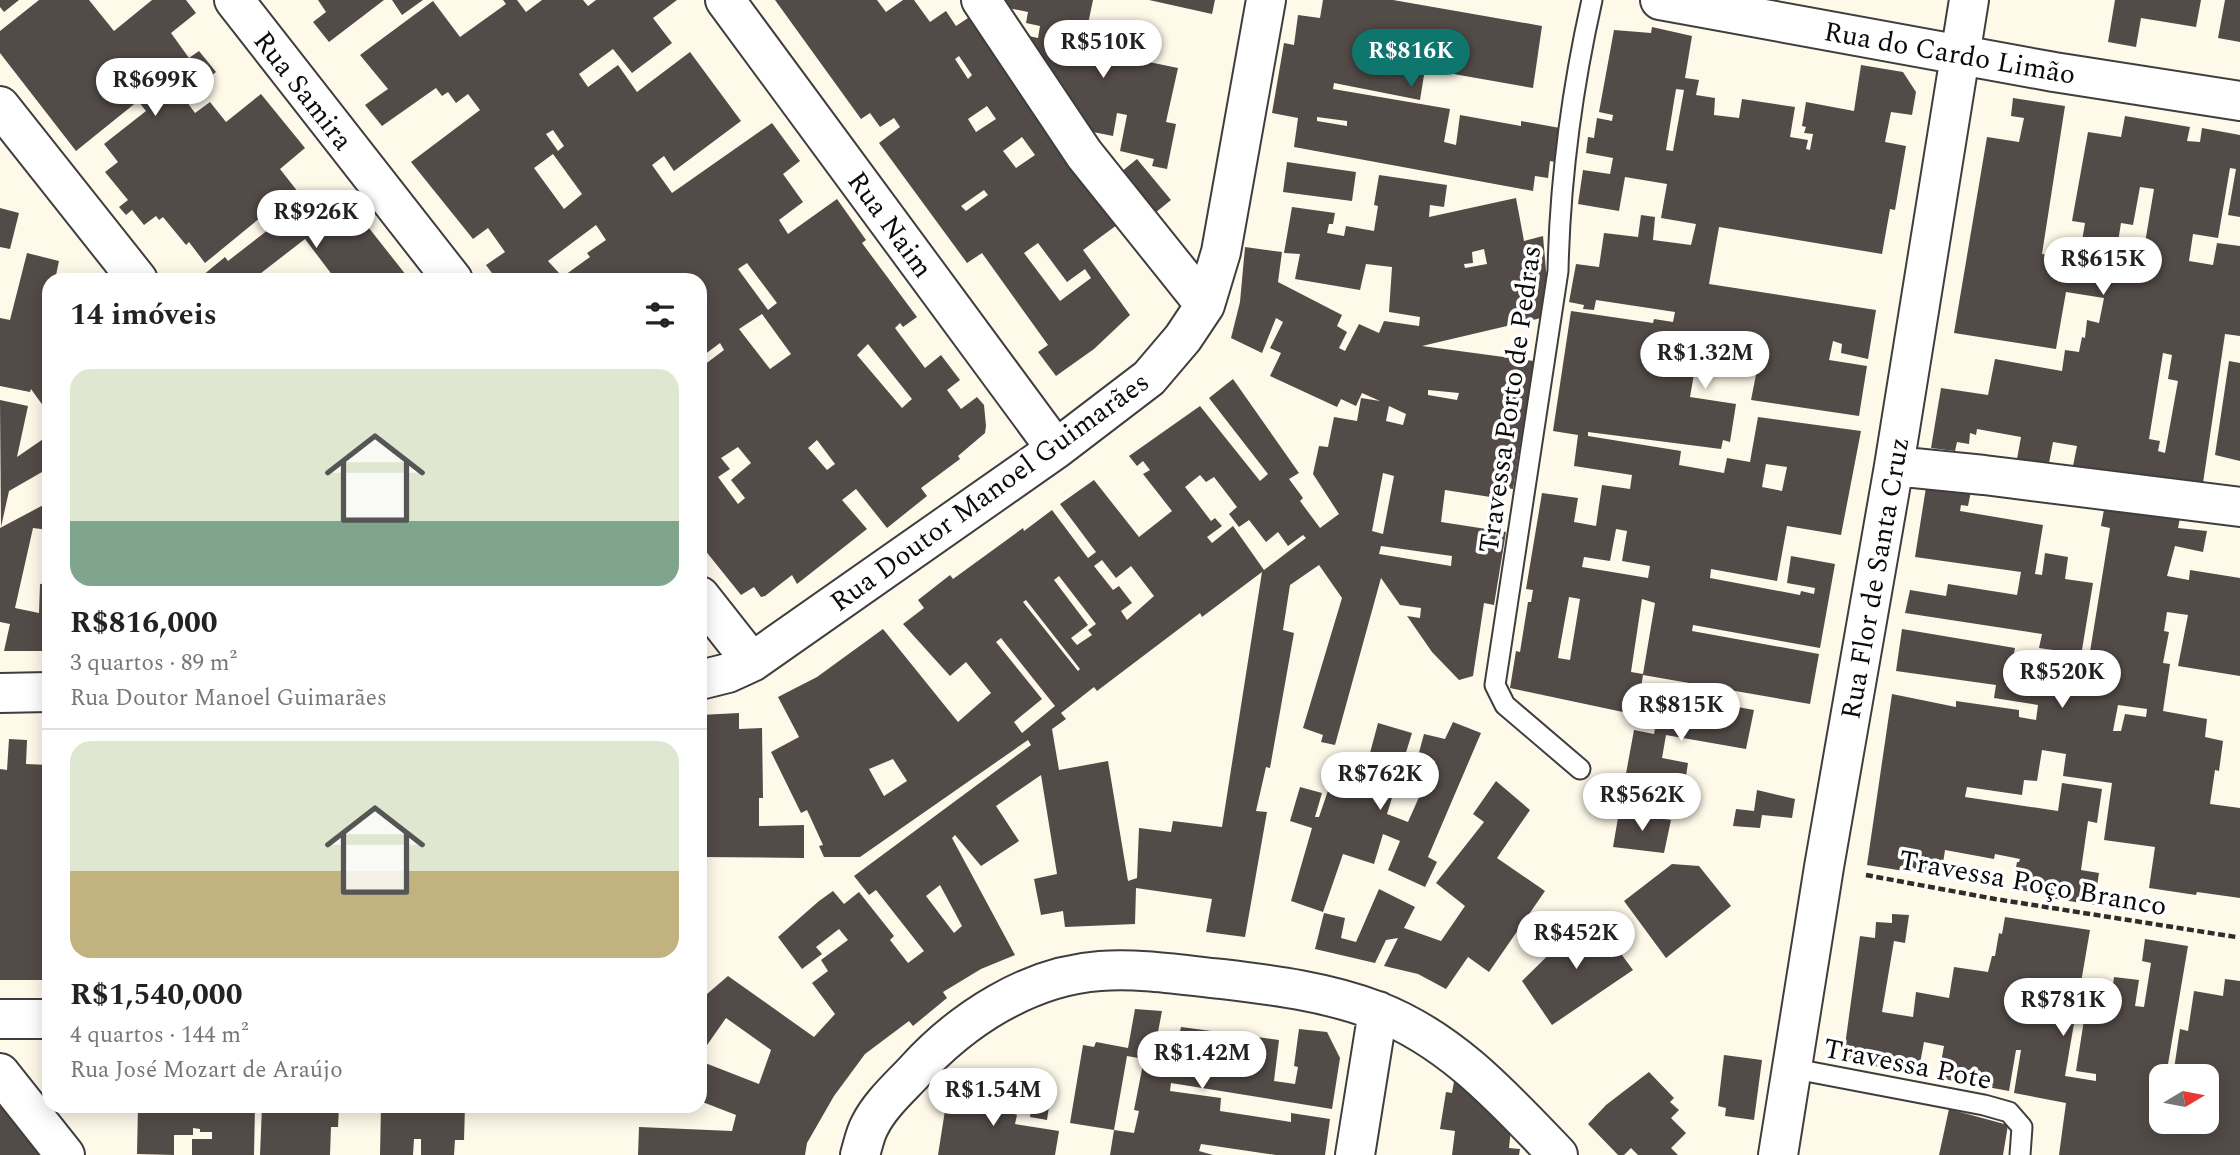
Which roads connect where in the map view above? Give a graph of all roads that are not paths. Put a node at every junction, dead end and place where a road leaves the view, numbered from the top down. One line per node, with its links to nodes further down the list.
1 (234, 0): 12 (street, Rua Samira)
2 (725, 0): 14 (street, Rua Naim)
3 (981, 0): 13 (street)
4 (1266, 0): 13 (street, Rua Doutor Manoel Guimarães)
5 (1592, 0): 22 (lane, Travessa Porto de Pedras)
6 (1660, 0): 8 (street, Rua do Cardo Limão)
7 (1969, 0): 8 (street, Rua Flor de Santa Cruz)
8 (1960, 55): 9 (street, Rua do Cardo Limão); 15 (street, Rua Flor de Santa Cruz)
9 (2240, 101)
10 (0, 107): 11 (street)
11 (132, 273)
12 (448, 273)
13 (1205, 305): 14 (street, Rua Doutor Manoel Guimarães)
14 (1056, 449): 18 (street, Rua Doutor Manoel Guimarães)
15 (1894, 466): 16 (street); 26 (street, Rua Flor de Santa Cruz)
16 (2240, 507)
17 (707, 605): 18 (street)
18 (751, 662): 19 (street, Rua Doutor Manoel Guimarães)
19 (707, 678)
20 (42, 692): 21 (street)
21 (0, 693)
22 (1580, 769)
23 (1378, 1011): 29 (street); 30 (street); 31 (street)
24 (0, 1019): 25 (street)
25 (42, 1019)
26 (1790, 1068): 32 (street, Rua Flor de Santa Cruz); 33 (lane, Travessa Pote)
27 (0, 1073): 28 (street)
28 (65, 1155)
29 (860, 1155)
30 (1355, 1155)
31 (1558, 1155)
32 (1778, 1155)
33 (2020, 1155)

